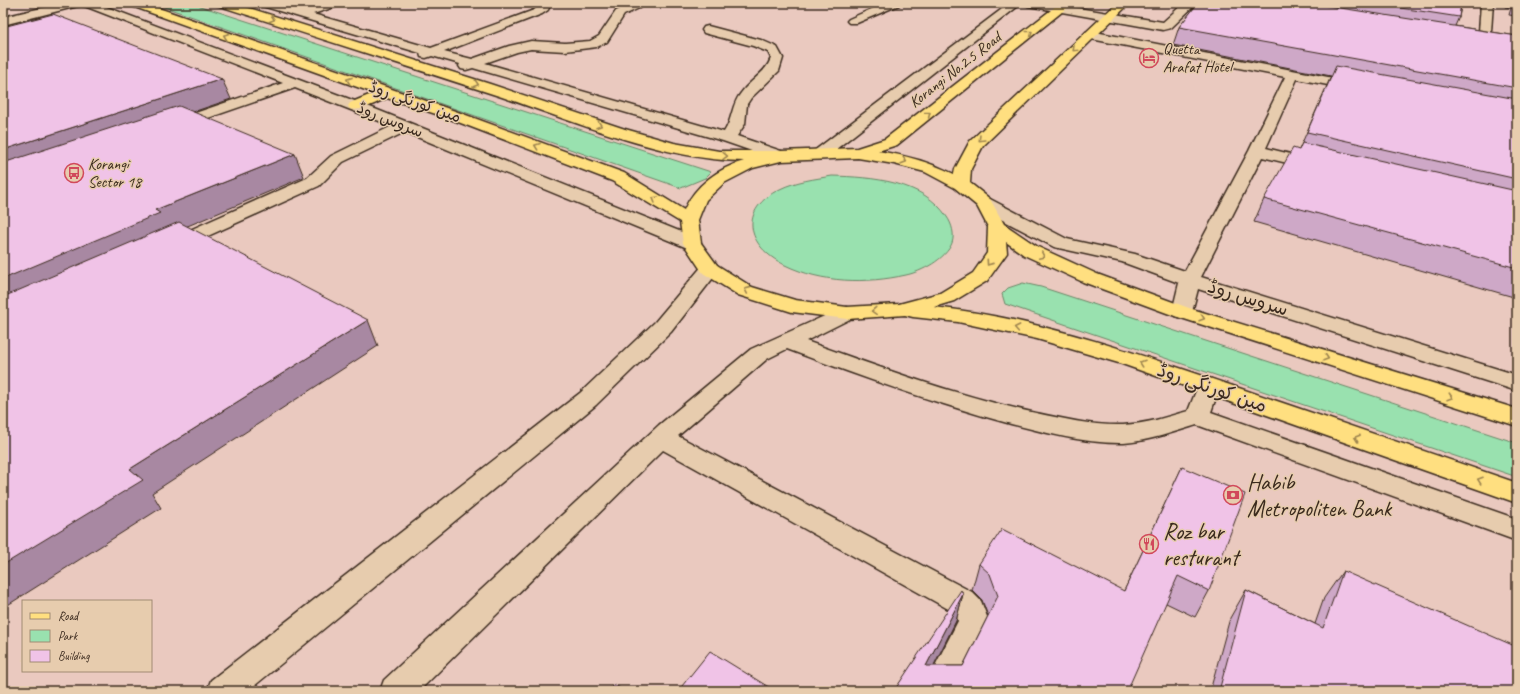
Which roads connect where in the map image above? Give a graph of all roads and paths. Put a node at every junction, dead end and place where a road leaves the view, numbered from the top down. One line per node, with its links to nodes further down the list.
1 (77, 3): 18 (street)
2 (86, 3): 30 (street, سروس روڈ)
3 (132, 3): 32 (main road, مین کورنگی روڈ, one-way to 3)
4 (221, 3): 26 (main road, مین کورنگی روڈ, one-way to 26)
5 (263, 3): 16 (street)
6 (337, 3): 16 (street)
7 (544, 3): 25 (street)
8 (642, 3): 27 (street)
9 (895, 3): 19 (street)
10 (1017, 3): 39 (street)
11 (1028, 3): 15 (street)
12 (1124, 3): 17 (main road)
13 (1191, 3): 17 (street)
14 (1487, 3): 23 (street)
15 (1063, 6): 17 (street); 38 (main road, Korangi No.2.5 Road, one-way to 15)
16 (301, 14): 25 (street)
17 (1109, 17): 21 (main road)
18 (3, 21)
19 (853, 21)
20 (708, 30): 36 (street)
21 (1090, 35): 29 (street); 42 (main road, one-way to 42)
22 (1469, 44): 23 (street)
23 (1484, 46): 24 (street)
24 (1497, 49)
25 (431, 52): 26 (street); 27 (street)
26 (406, 62): 28 (main road, مین کورنگی روڈ)
27 (471, 64): 28 (street); 36 (street)
28 (447, 74): 40 (main road, مین کورنگی روڈ, one-way to 40)
29 (1293, 74): 31 (street); 37 (street)
30 (296, 83): 33 (street, سروس روڈ); 35 (street)
31 (1370, 89)
32 (387, 93): 33 (main road); 44 (main road, مین کورنگی روڈ, one-way to 32)
33 (355, 106): 34 (street, سروس روڈ)
34 (405, 126): 46 (street, سروس روڈ); 47 (street)
35 (161, 130)
36 (728, 138): 40 (street)
37 (1257, 151): 41 (street); 49 (street)
38 (858, 153): 39 (main road); 42 (main road, one-way to 42)
39 (820, 154): 40 (main road)
40 (782, 156): 44 (main road)
41 (1333, 169)
42 (961, 184): 43 (main road)
43 (984, 203): 45 (main road); 49 (street, سروس روڈ)
44 (689, 220): 46 (main road)
45 (998, 227): 50 (main road, one-way to 50); 51 (main road, one-way to 51)
46 (692, 243): 48 (main road)
47 (154, 254)
48 (710, 269): 52 (main road, one-way to 48); 61 (street)
49 (1190, 280): 51 (street); 54 (street, سروس روڈ)
50 (900, 310): 52 (main road, one-way to 52); 55 (main road, مین کورنگی روڈ, one-way to 50)
51 (1182, 312): 57 (main road, one-way to 57)
52 (847, 313): 53 (street)
53 (786, 341): 56 (street); 58 (street)
54 (1517, 383)
55 (1208, 386): 56 (street); 59 (main road, مین کورنگی روڈ, one-way to 55)
56 (1198, 416): 60 (street)
57 (1517, 418)
58 (661, 438): 62 (street); 63 (street)
59 (1517, 493)
60 (1517, 530)
61 (223, 691)
62 (396, 691)
63 (938, 691)

